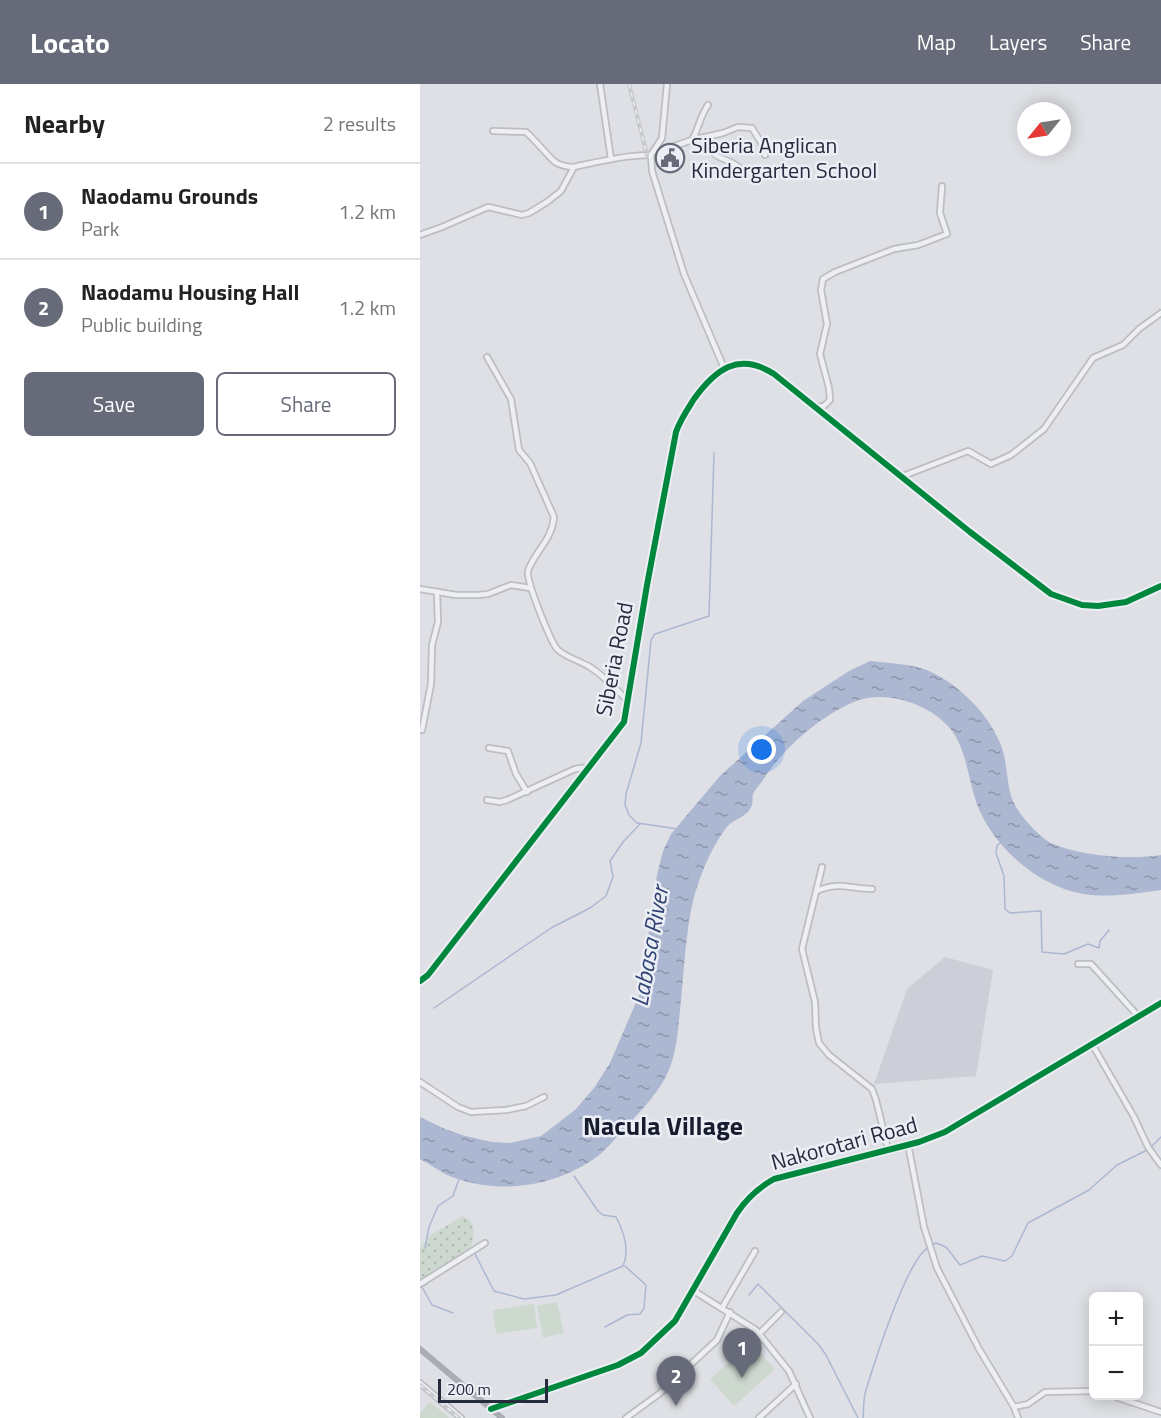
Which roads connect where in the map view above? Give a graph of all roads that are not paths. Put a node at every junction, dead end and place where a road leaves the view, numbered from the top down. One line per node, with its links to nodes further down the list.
1 (600, 84): 9 (street)
2 (667, 84): 7 (street)
3 (708, 105): 6 (street)
4 (493, 131): 10 (street)
5 (706, 136): 6 (street); 8 (street); 11 (street)
6 (692, 140): 7 (street)
7 (653, 153): 9 (street); 16 (street)
8 (765, 155)
9 (611, 159): 10 (street)
10 (574, 166): 13 (street)
11 (740, 168)
12 (942, 186): 17 (street)
13 (420, 235)
14 (1161, 313): 18 (street)
15 (487, 357): 20 (street)
16 (724, 368): 17 (street); 23 (street, Siberia Road)
17 (814, 407): 18 (street)
18 (903, 476): 19 (street)
19 (1161, 586)
20 (530, 588): 22 (street); 23 (street)
21 (420, 589): 22 (street)
22 (436, 592): 24 (street)
23 (628, 701): 26 (street, Siberia Road)
24 (422, 730)
25 (489, 748): 27 (street)
26 (589, 767): 27 (street); 33 (street, Siberia Road)
27 (526, 792): 28 (street)
28 (487, 800)
29 (822, 867): 31 (street)
30 (872, 889): 31 (street)
31 (817, 891): 40 (street)
32 (1078, 964): 35 (street)
33 (420, 981)
34 (1161, 1004): 35 (street, Nakorotari Road)
35 (1139, 1017): 36 (street, Nakorotari Road)
36 (1092, 1044): 39 (street, Nakorotari Road); 41 (street)
37 (420, 1082): 38 (street)
38 (544, 1097)
39 (908, 1144): 40 (street, Nakorotari Road); 55 (street)
40 (888, 1149): 45 (street, Nakorotari Road)
41 (1161, 1165)
42 (485, 1243): 44 (street)
43 (756, 1251): 46 (street)
44 (420, 1284)
45 (694, 1291): 46 (street); 56 (street, Nakorotari Road)
46 (722, 1308): 47 (street)
47 (730, 1312): 49 (street); 60 (street)
48 (781, 1312): 49 (street)
49 (759, 1334): 52 (street)
50 (420, 1349): 56 (street)
51 (420, 1383): 58 (street)
52 (796, 1384): 61 (street); 62 (street)
53 (1089, 1391): 55 (street)
54 (1127, 1400): 57 (street)
55 (1014, 1407): 63 (street)
56 (491, 1409): 59 (street)
57 (1161, 1412)
58 (461, 1418)
59 (502, 1418)
60 (626, 1418)
61 (759, 1418)
62 (810, 1418)
63 (1018, 1418)

